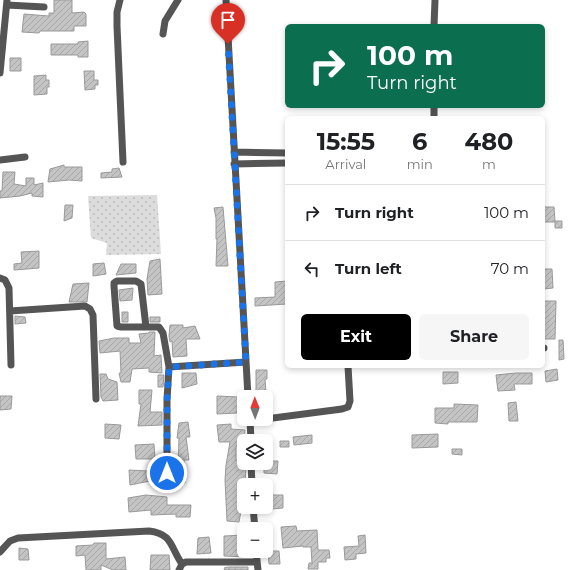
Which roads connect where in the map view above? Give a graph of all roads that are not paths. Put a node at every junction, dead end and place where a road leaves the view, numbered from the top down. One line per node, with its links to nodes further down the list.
1 (120, 0): 14 (street)
2 (178, 0): 8 (street)
3 (226, 0): 10 (street)
4 (435, 0): 7 (street)
5 (7, 2): 6 (street); 9 (street)
6 (44, 7)
7 (434, 24)
8 (163, 34)
9 (0, 73)
10 (234, 152): 11 (street); 16 (street)
11 (285, 154)
12 (24, 157): 13 (street)
13 (0, 160)
14 (123, 162)
15 (285, 163): 16 (street)
16 (234, 164): 20 (street)
17 (0, 278): 18 (street)
18 (10, 311): 21 (street); 25 (street)
19 (146, 326): 19 (street); 22 (street)
20 (246, 362): 22 (street); 24 (street)
21 (11, 365)
22 (169, 367): 27 (street)
23 (348, 368): 26 (street)
24 (248, 390)
25 (96, 399)
26 (273, 417)
27 (167, 473)
28 (0, 552): 31 (street)
29 (257, 558): 30 (street)
30 (257, 562): 31 (street); 32 (street)
31 (180, 567)
32 (258, 570)

